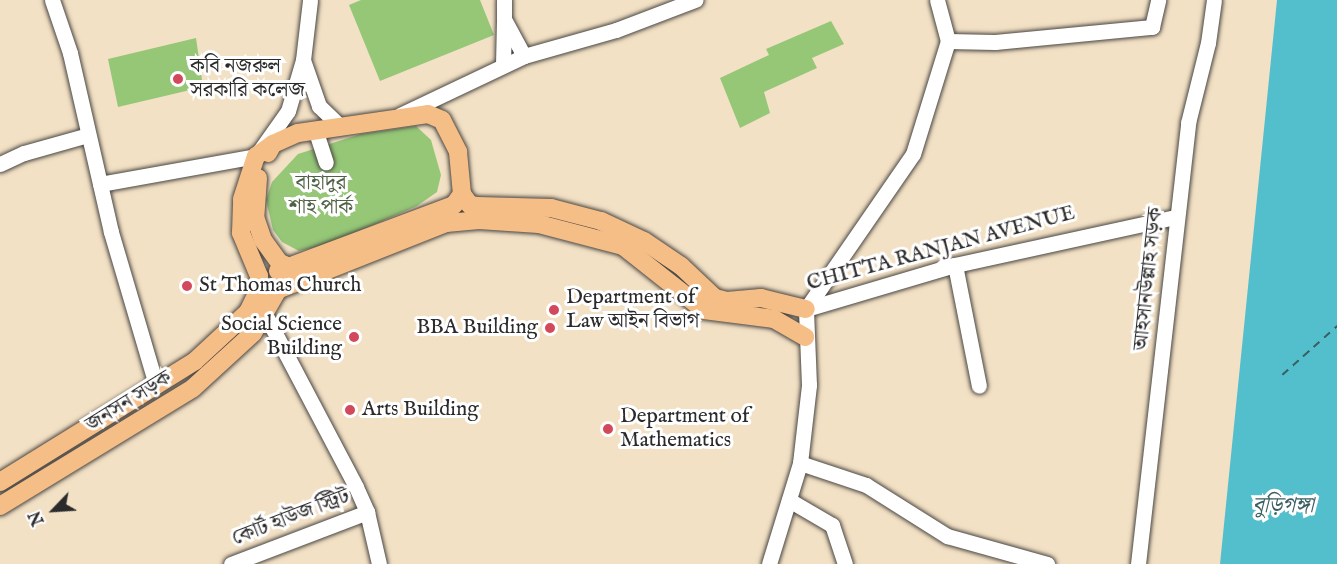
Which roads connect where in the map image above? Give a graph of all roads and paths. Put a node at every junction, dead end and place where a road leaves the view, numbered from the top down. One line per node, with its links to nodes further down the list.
1 (52, 0): 16 (street)
2 (310, 0): 11 (street)
3 (504, 0): 8 (street)
4 (695, 0): 10 (street)
5 (937, 0): 9 (street)
6 (1158, 0): 9 (street)
7 (1214, 0): 25 (street, আহসানউল্লাহ সড়ক)
8 (504, 19): 10 (street); 12 (street)
9 (948, 41): 31 (street)
10 (524, 56): 12 (street)
11 (303, 60): 14 (street); 18 (street)
12 (503, 65): 13 (street)
13 (400, 115): 14 (main road); 24 (main road)
14 (339, 125): 15 (main road)
15 (315, 129): 17 (main road); 20 (street)
16 (88, 135): 21 (street); 22 (street)
17 (273, 144): 18 (main road); 27 (main road)
18 (256, 156): 19 (street); 23 (main road)
19 (226, 161): 22 (street); 23 (street)
20 (326, 162)
21 (0, 164)
22 (100, 184): 35 (street)
23 (245, 185): 28 (main road)
24 (458, 207): 27 (main road); 29 (main road); 31 (main road, CHITTA RANJAN AVENUE); 34 (main road)
25 (1176, 218): 26 (street, CHITTA RANJAN AVENUE); 47 (street, আহসানউল্লাহ সড়ক)
26 (955, 265): 31 (street, CHITTA RANJAN AVENUE); 36 (street)
27 (290, 267): 28 (main road); 29 (main road)
28 (255, 269): 30 (main road)
29 (280, 289): 32 (main road); 33 (street)
30 (255, 301): 32 (main road); 35 (main road, জনসন সড়ক)
31 (806, 309): 34 (street)
32 (266, 316): 33 (street); 40 (main road, জনসন সড়ক)
33 (279, 337): 41 (street)
34 (805, 337): 37 (street)
35 (156, 385): 38 (main road, জনসন সড়ক)
36 (979, 386)
37 (800, 464): 39 (street); 46 (street)
38 (0, 482)
39 (789, 500): 44 (street); 45 (street)
40 (0, 506)
41 (367, 512): 42 (street, কোর্ট হাউজ স্ট্রিট); 43 (street)
42 (231, 564)
43 (379, 564)
44 (768, 564)
45 (845, 564)
46 (1047, 564)
47 (1138, 564)

